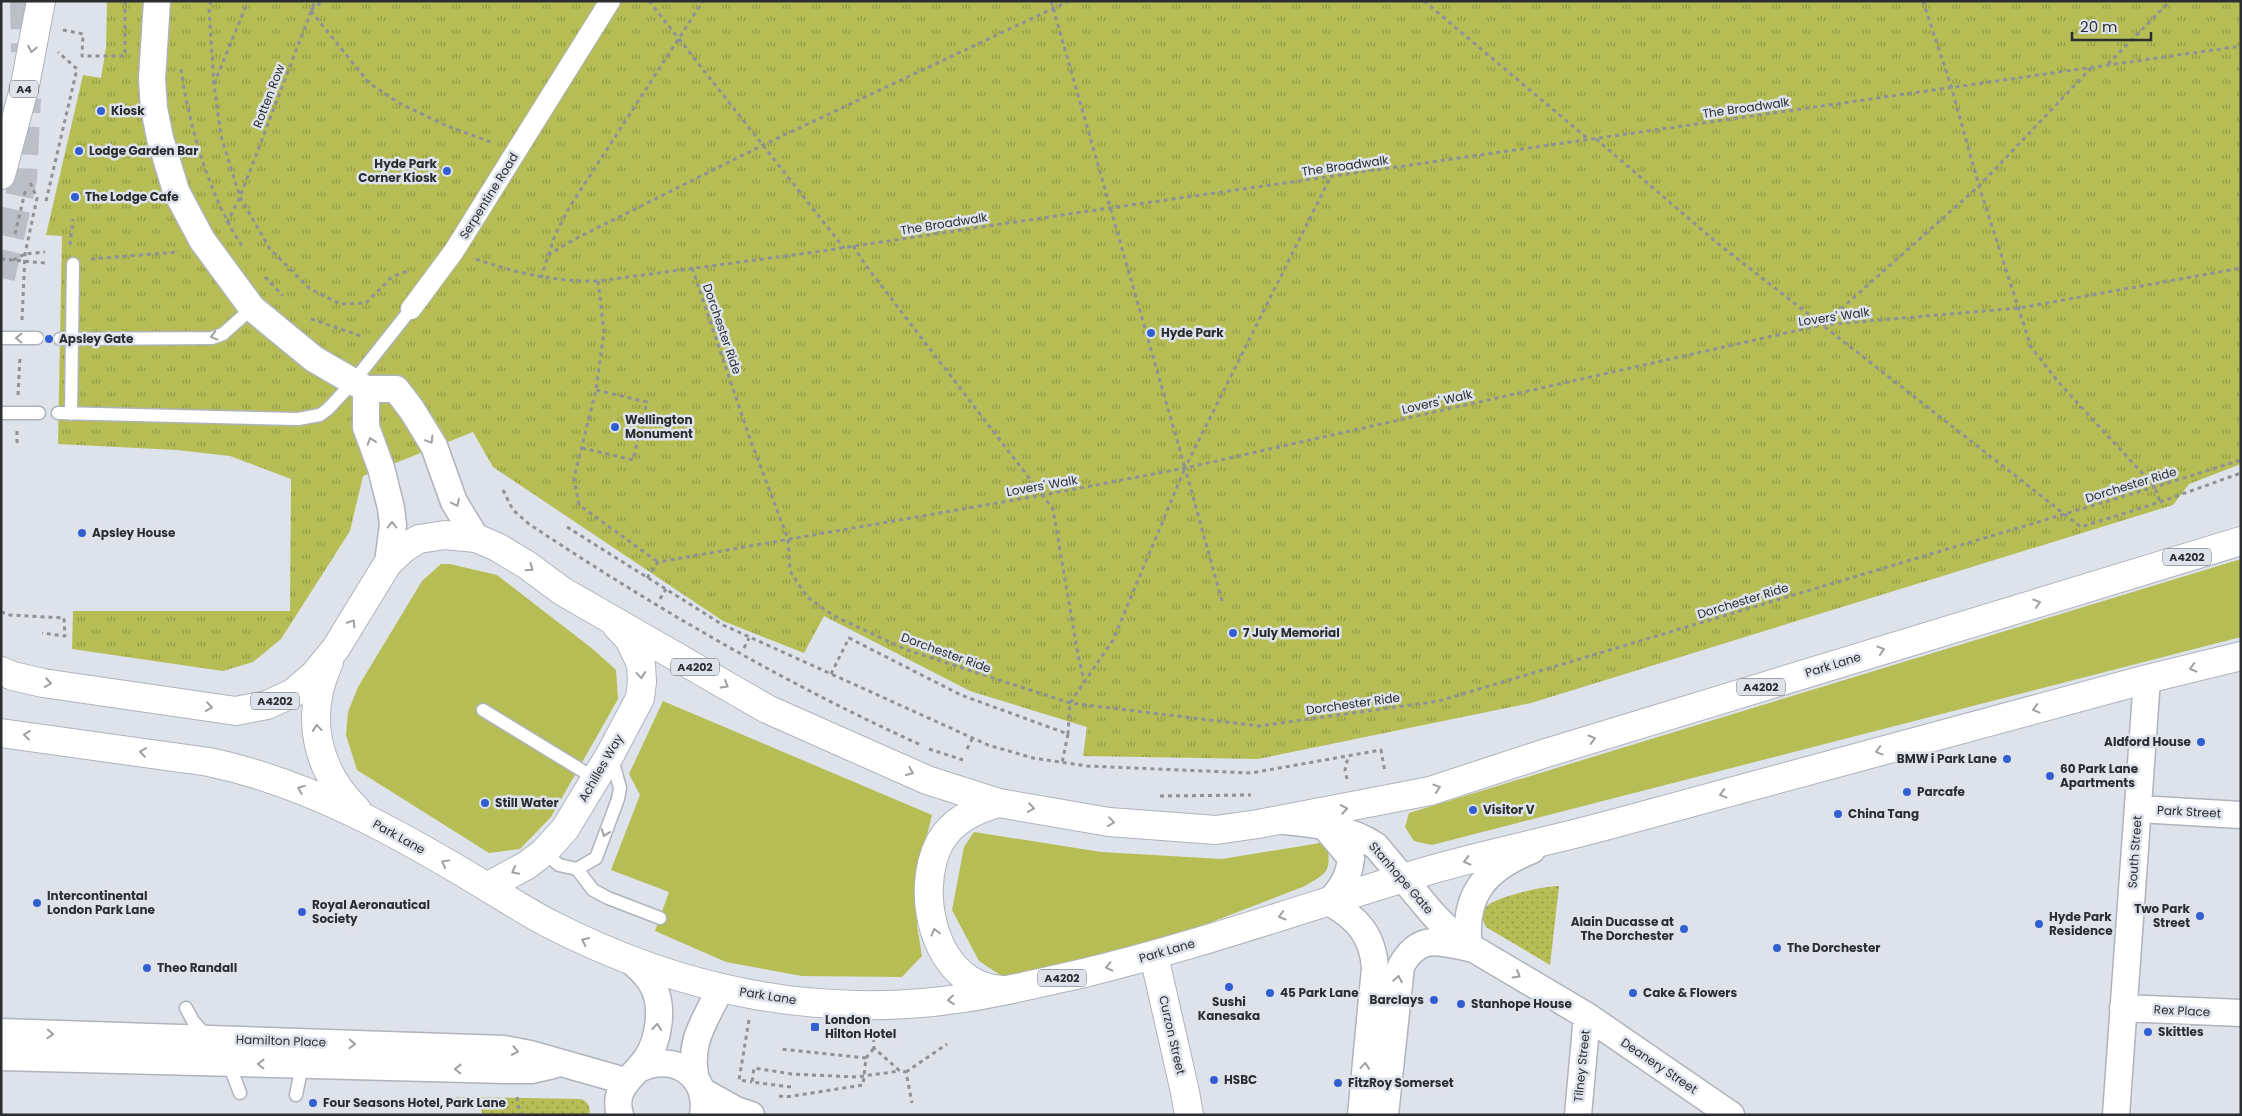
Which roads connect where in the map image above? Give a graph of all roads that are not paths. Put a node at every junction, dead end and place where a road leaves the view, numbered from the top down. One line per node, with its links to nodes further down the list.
1 (41, 1): 4 (main road, A4, one-way to 4)
2 (156, 1): 6 (street)
3 (610, 1): 7 (street, Serpentine Road)
4 (1, 175)
5 (71, 258): 10 (lane)
6 (252, 308): 10 (lane, one-way to 10); 11 (street)
7 (411, 309): 11 (lane, Serpentine Road)
8 (1, 338): 9 (lane, one-way to 8)
9 (37, 338)
10 (66, 339): 15 (lane)
11 (360, 385): 15 (lane, Serpentine Road); 16 (street, one-way to 16); 18 (street, one-way to 11)
12 (1, 413): 13 (lane)
13 (39, 413)
14 (58, 413): 15 (lane, Serpentine Road)
15 (71, 414)
16 (476, 538): 18 (main road, Park Lane / A4202); 19 (main road, Park Lane / A4202, one-way to 19)
17 (2241, 541): 31 (main road, Park Lane / A4202, one-way to 17)
18 (388, 563): 20 (main road, Park Lane / A4202, one-way to 18)
19 (610, 618): 26 (main road, Achilles Way / A4202, one-way to 26); 28 (main road, Park Lane / A4202, one-way to 28)
20 (336, 648): 22 (main road, Park Lane / A4202, one-way to 20); 32 (main road, A4202, one-way to 20)
21 (2241, 656): 23 (main road, Park Lane / A4202, one-way to 23)
22 (1, 671)
23 (2147, 679): 29 (street, South Street); 34 (main road, Park Lane / A4202, one-way to 34)
24 (483, 710): 27 (lane)
25 (1, 733): 32 (main road, Park Lane / A4202, one-way to 25)
26 (611, 753): 27 (main road, Achilles Way / A4202); 36 (lane, one-way to 36)
27 (596, 779): 35 (main road, Achilles Way / A4202)
28 (999, 803): 31 (main road, Park Lane / A4202, one-way to 31); 45 (main road, A4202, one-way to 28)
29 (2138, 809): 30 (street, Park Street); 47 (street, South Street)
30 (2241, 815)
31 (1278, 821): 33 (street, Park Lane)
32 (377, 824): 38 (main road, Park Lane / A4202, one-way to 32)
33 (1326, 828): 37 (street, Stanhope Gate); 39 (street, Stanhope Gate)
34 (1565, 836): 37 (main road, Park Lane / A4202, one-way to 37); 41 (street, Park Lane)
35 (544, 852): 36 (lane); 38 (main road, Achilles Way / A4202, one-way to 38)
36 (577, 869): 40 (lane)
37 (1403, 879): 39 (main road, Park Lane / A4202); 41 (street, Stanhope Gate)
38 (487, 887): 43 (main road, Park Lane / A4202, one-way to 38)
39 (1329, 902): 42 (main road, Park Lane / A4202, one-way to 42); 63 (street, one-way to 39)
40 (660, 918)
41 (1469, 948): 49 (street, one-way to 49); 64 (street, one-way to 41)
42 (1154, 956): 45 (main road, Park Lane / A4202, one-way to 45); 62 (main road, Curzon Street)
43 (630, 960): 44 (main road, Park Lane / A4202); 56 (street, one-way to 43)
44 (721, 988): 45 (main road, Park Lane / A4202, one-way to 44); 59 (street)
45 (1009, 990)
46 (186, 1008): 51 (lane)
47 (2124, 1008): 48 (street, Rex Place); 67 (street, South Street)
48 (2241, 1014)
49 (1587, 1016): 65 (street, Tilney Street); 66 (street, Deanery Street)
50 (1, 1032): 51 (street, Hamilton Place, one-way to 51)
51 (209, 1039): 54 (street, Hamilton Place, one-way to 54)
52 (1, 1057): 53 (street, Hamilton Place)
53 (229, 1064): 55 (street, Hamilton Place, one-way to 53); 57 (lane)
54 (559, 1064): 55 (street, Hamilton Place, one-way to 55); 56 (street, Hamilton Place)
55 (302, 1065): 58 (lane)
56 (631, 1075): 59 (street); 60 (street)
57 (240, 1093)
58 (296, 1095)
59 (700, 1095): 61 (street)
60 (620, 1115)
61 (751, 1115)
62 (1189, 1115)
63 (1361, 1115)
64 (1385, 1115)
65 (1578, 1115)
66 (1731, 1115)
67 (2116, 1115)

